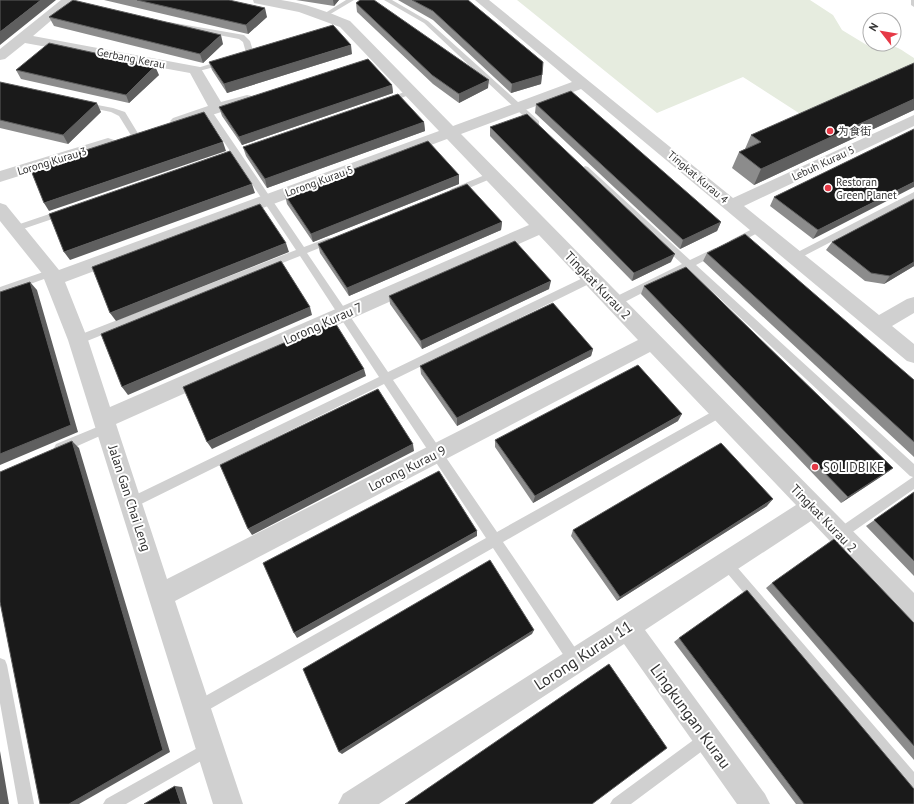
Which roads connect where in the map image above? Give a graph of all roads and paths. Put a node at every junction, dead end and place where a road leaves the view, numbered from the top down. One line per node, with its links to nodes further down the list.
1 (259, 0): 8 (street, Tingkat Kurau 2)
2 (351, 0): 8 (lane)
3 (387, 0): 20 (lane)
4 (481, 0): 15 (street, Tingkat Kurau 4)
5 (914, 1): 7 (lane)
6 (68, 3): 10 (street)
7 (914, 5)
8 (326, 15): 16 (street, Tingkat Kurau 2)
9 (164, 23): 11 (lane)
10 (22, 38): 12 (street); 14 (street, Gerbang Kerau)
11 (251, 54)
12 (0, 56)
13 (230, 60): 14 (lane)
14 (195, 70): 21 (street)
15 (584, 84): 20 (street, Lorong Kurau 5); 34 (street, Tingkat Kurau 4)
16 (412, 92): 19 (lane); 26 (street, Tingkat Kurau 2)
17 (261, 95): 21 (street)
18 (75, 102): 27 (lane)
19 (375, 105)
20 (518, 108): 24 (lane); 26 (street, Lorong Kurau 5)
21 (213, 110): 23 (street); 33 (lane)
22 (914, 120): 34 (street, Lebuh Kurau 5)
23 (164, 126)
24 (542, 129)
25 (150, 130): 27 (street, Lorong Kurau 3)
26 (451, 133): 29 (street, Tingkat Kurau 2); 33 (street, Lorong Kurau 5)
27 (135, 135): 30 (street, Lorong Kurau 3)
28 (577, 162): 43 (lane)
29 (492, 176): 31 (lane); 37 (street, Tingkat Kurau 2)
30 (0, 177)
31 (448, 193)
32 (914, 195): 42 (lane)
33 (268, 200): 41 (lane); 44 (street, Lorong Kurau 5)
34 (732, 205): 39 (street, Tingkat Kurau 4)
35 (0, 209): 38 (street, Jalan Gan Chai Leng)
36 (70, 210): 38 (lane)
37 (542, 227): 45 (street, Tingkat Kurau 2); 49 (street, Lorong Kurau 7)
38 (17, 228): 44 (street, Jalan Gan Chai Leng)
39 (760, 228): 42 (street, Tingkat Kurau 4); 43 (lane)
40 (339, 237): 41 (lane)
41 (302, 252): 49 (lane); 51 (lane)
42 (795, 257): 50 (street, Tingkat Kurau 4)
43 (689, 265): 47 (lane); 59 (lane)
44 (52, 276): 46 (lane); 51 (street, Jalan Gan Chai Leng)
45 (592, 278): 47 (street, Tingkat Kurau 2); 54 (lane)
46 (0, 290)
47 (615, 302): 52 (street, Tingkat Kurau 2)
48 (914, 304): 50 (street)
49 (344, 314): 54 (lane); 56 (street, Lorong Kurau 7)
50 (878, 326): 53 (street, Tingkat Kurau 4)
51 (78, 340): 56 (street, Jalan Gan Chai Leng)
52 (653, 341): 55 (street, Tingkat Kurau 2); 58 (street, Lorong Kurau 9)
53 (914, 355)
54 (387, 378): 58 (lane); 61 (lane)
55 (722, 412): 62 (street, Tingkat Kurau 2); 64 (lane)
56 (105, 424): 57 (lane); 61 (street, Jalan Gan Chai Leng)
57 (50, 452)
58 (437, 453): 64 (lane); 66 (street, Lorong Kurau 9)
59 (914, 472)
60 (914, 482): 63 (lane)
61 (131, 503): 66 (street, Jalan Gan Chai Leng)
62 (813, 507): 63 (street, Tingkat Kurau 2); 65 (street, Lorong Kurau 11)
63 (840, 534): 67 (street, Tingkat Kurau 2)
64 (495, 540): 69 (lane); 71 (lane)
65 (726, 563): 68 (street, Lorong Kurau 11); 74 (lane)
66 (161, 595): 71 (street, Jalan Gan Chai Leng)
67 (914, 611)
68 (627, 627): 69 (street, Lorong Kurau 11); 72 (street, Lingkungan Kurau)
69 (576, 660): 78 (street, Lorong Kurau 11)
70 (0, 665): 75 (lane)
71 (198, 708): 73 (street, Jalan Gan Chai Leng)
72 (708, 738): 79 (lane); 80 (street, Lingkungan Kurau)
73 (210, 748): 76 (lane); 77 (street, Jalan Gan Chai Leng)
74 (914, 784)
75 (26, 804)
76 (111, 804)
77 (228, 804)
78 (353, 804)
79 (618, 804)
80 (755, 804)

